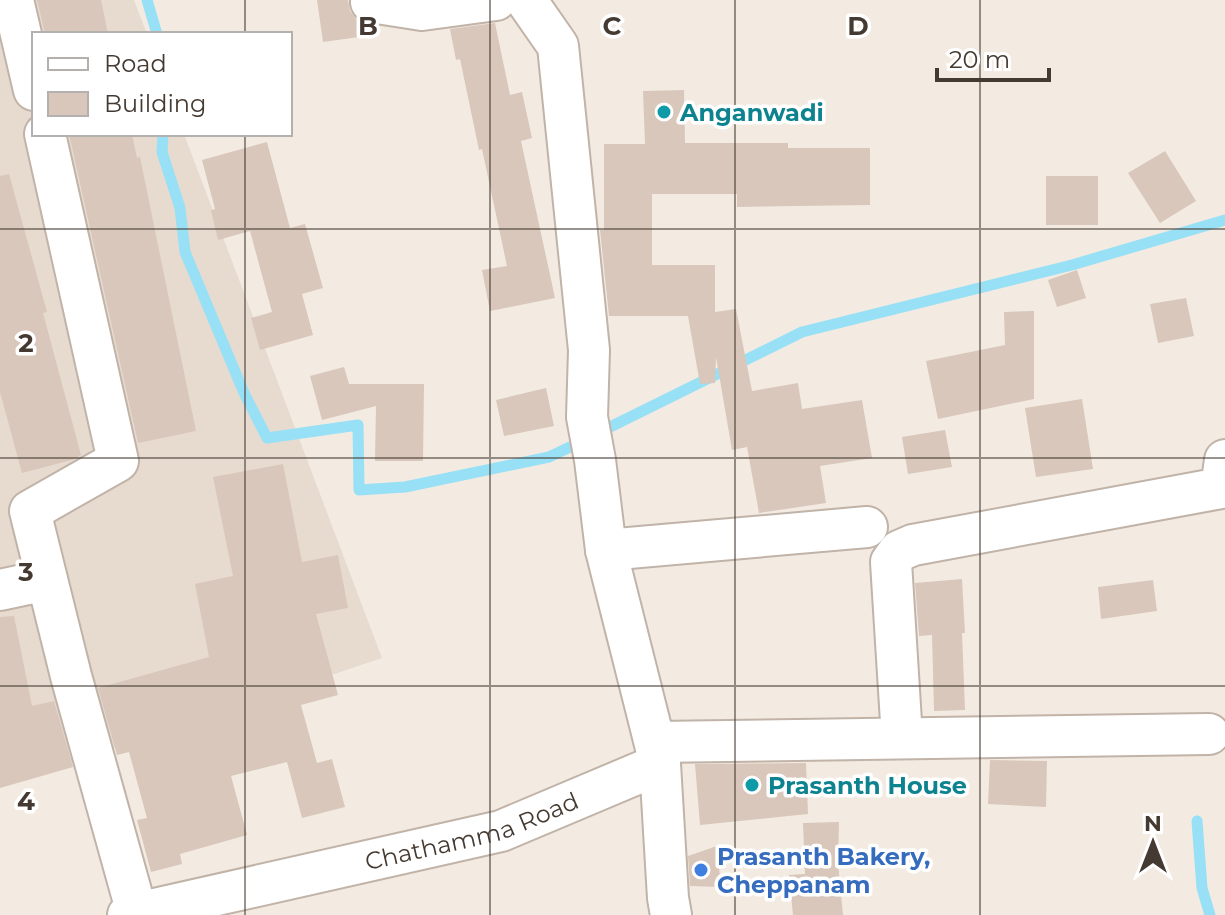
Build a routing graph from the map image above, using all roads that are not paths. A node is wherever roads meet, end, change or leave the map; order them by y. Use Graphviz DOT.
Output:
graph roads {
  1 [pos="13,0"];
  2 [pos="496,0"];
  3 [pos="526,0"];
  4 [pos="371,2"];
  5 [pos="32,81"];
  6 [pos="45,136"];
  7 [pos="1225,460"];
  8 [pos="15,509"];
  9 [pos="867,527"];
  10 [pos="606,550"];
  11 [pos="47,580"];
  12 [pos="0,590"];
  13 [pos="1209,734"];
  14 [pos="902,738"];
  15 [pos="657,753"];
  16 [pos="132,914"];
  17 [pos="671,915"];
  1 -- 5 [label="street"];
  2 -- 4 [label="street"];
  3 -- 10 [label="street"];
  6 -- 8 [label="street"];
  7 -- 14 [label="street"];
  8 -- 11 [label="street"];
  9 -- 10 [label="street"];
  10 -- 15 [label="street"];
  11 -- 12 [label="street"];
  11 -- 16 [label="street"];
  13 -- 14 [label="street"];
  14 -- 15 [label="street"];
  15 -- 16 [label="street, Chathamma Road"];
  15 -- 17 [label="street"];
}
